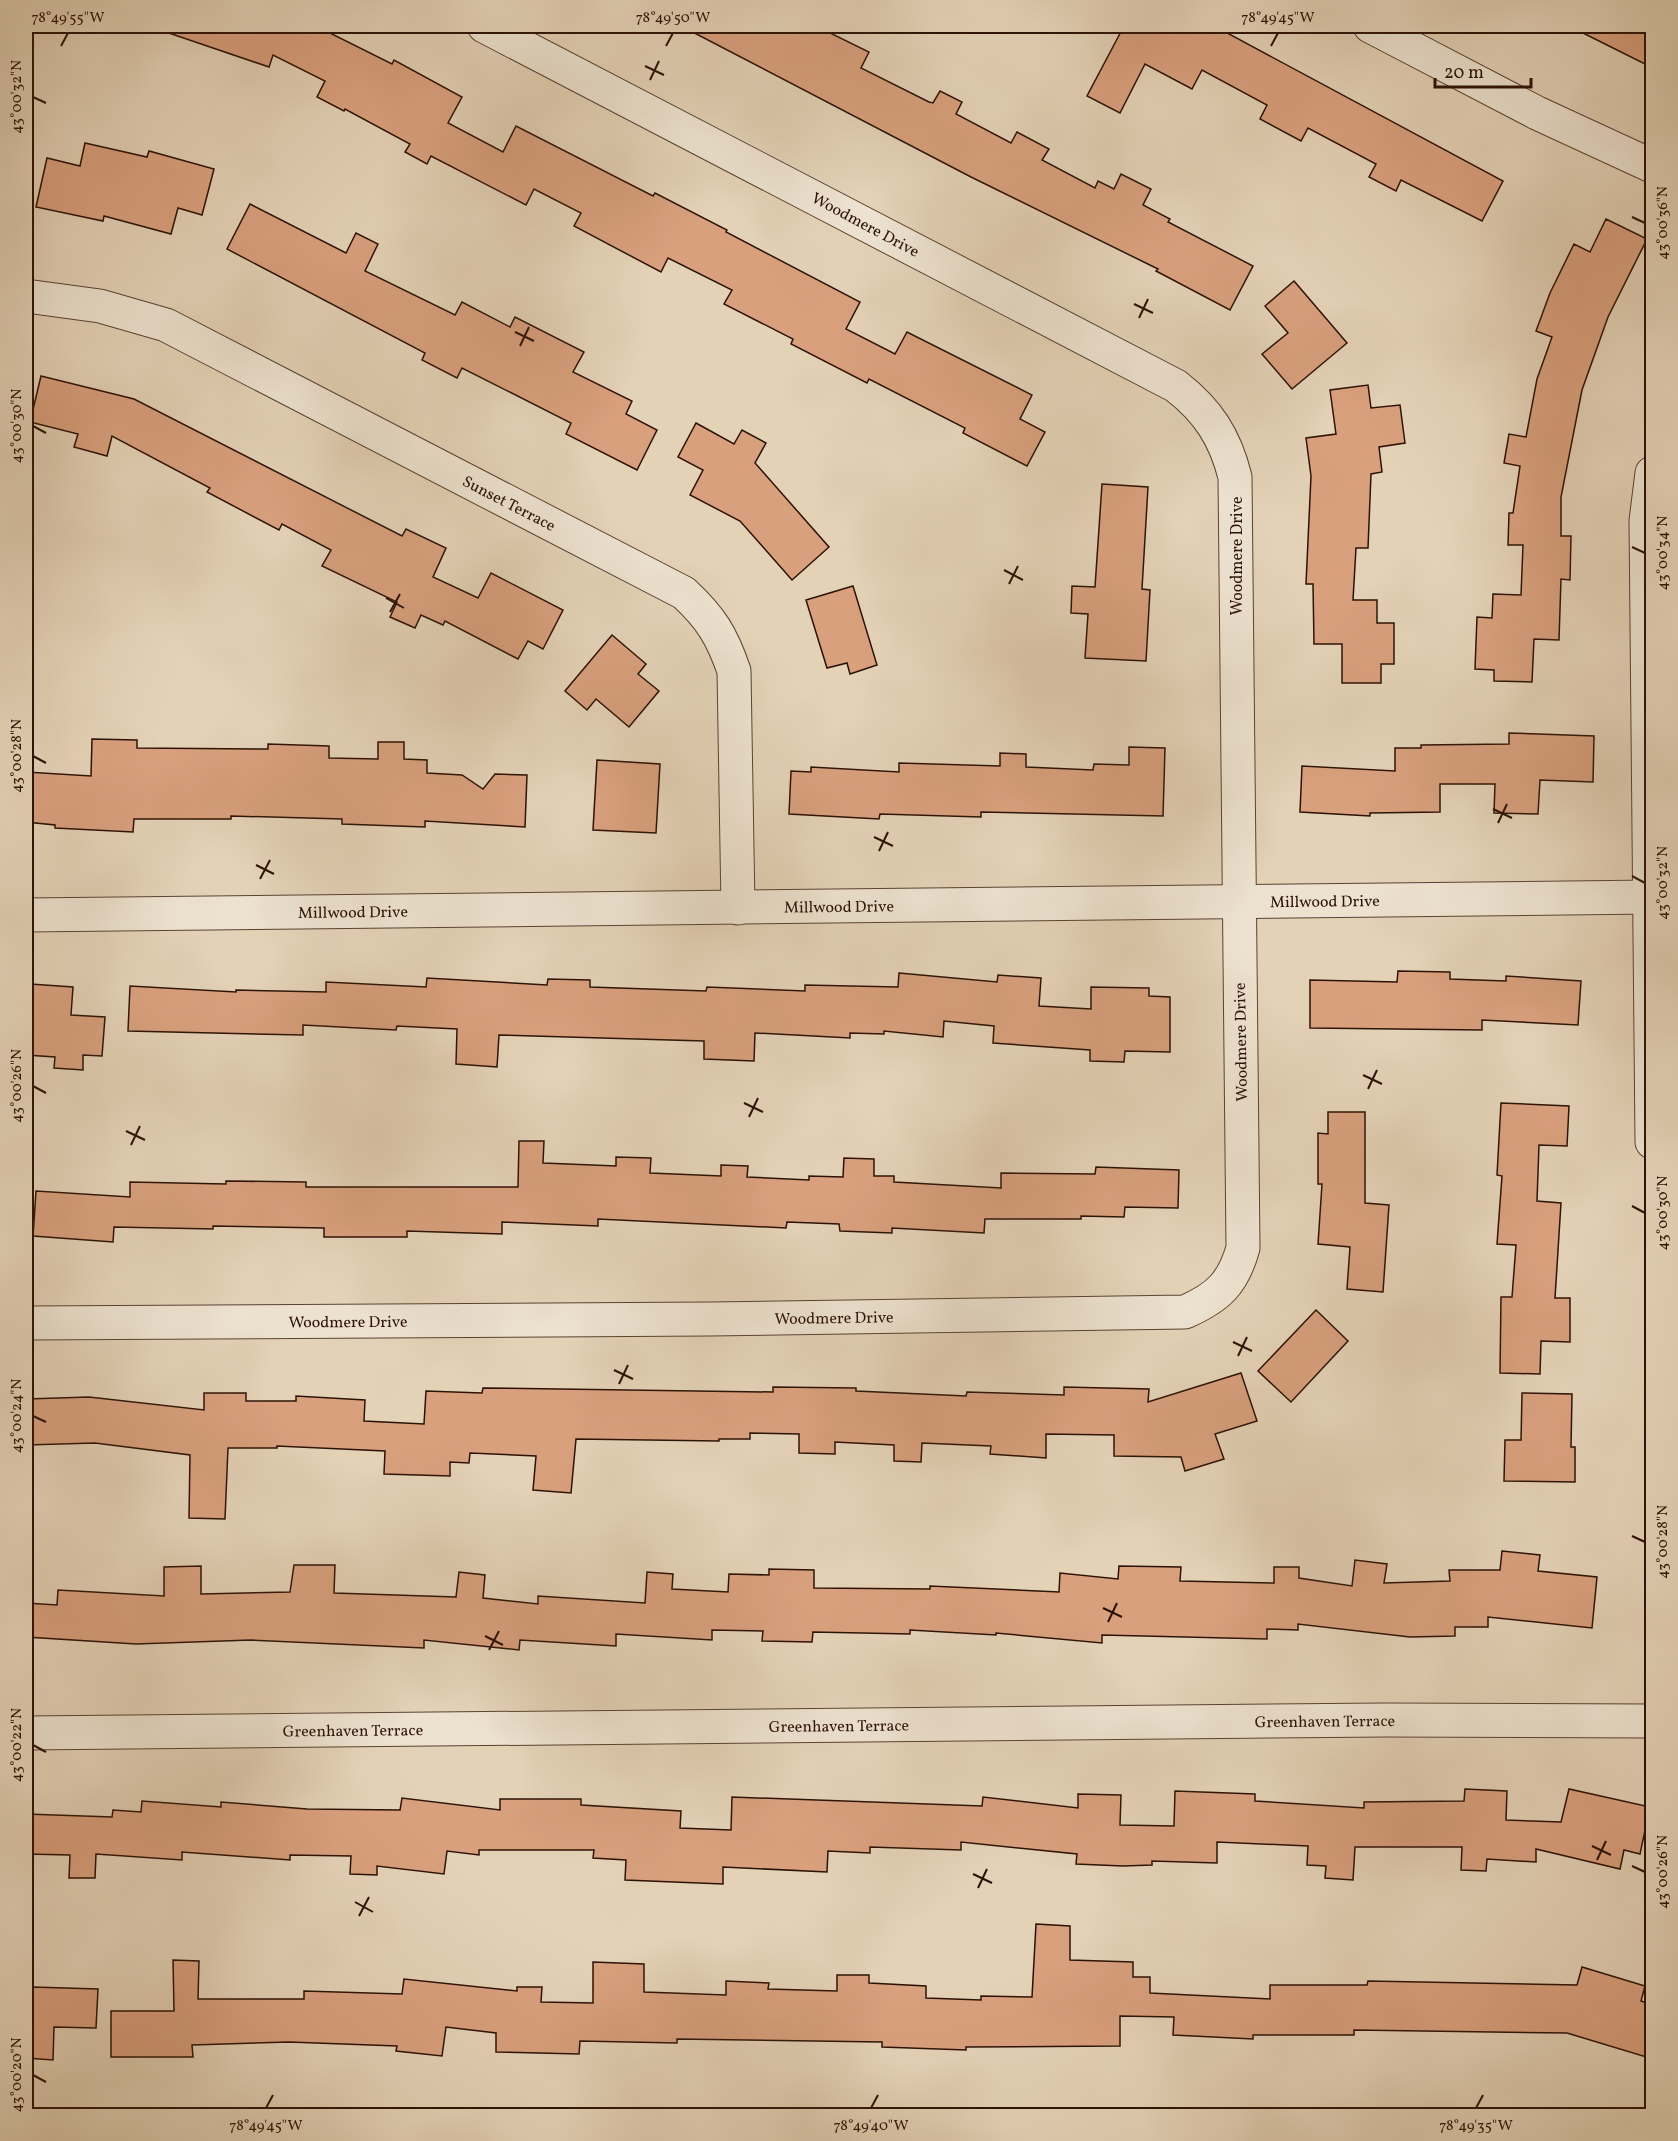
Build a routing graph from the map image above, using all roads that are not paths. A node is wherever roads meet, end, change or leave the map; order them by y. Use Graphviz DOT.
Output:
graph roads {
  1 [pos="484,26"];
  2 [pos="1370,26"];
  3 [pos="1653,166"];
  4 [pos="26,296"];
  5 [pos="1653,473"];
  6 [pos="1651,897"];
  7 [pos="1238,902"];
  8 [pos="738,908"];
  9 [pos="26,915"];
  10 [pos="1653,1142"];
  11 [pos="26,1323"];
  12 [pos="1653,1722"];
  13 [pos="26,1733"];
  1 -- 7 [label="street, Woodmere Drive"];
  2 -- 3 [label="street"];
  4 -- 8 [label="street, Sunset Terrace"];
  5 -- 6 [label="street"];
  6 -- 7 [label="street, Millwood Drive"];
  6 -- 10 [label="street"];
  7 -- 8 [label="street, Millwood Drive"];
  7 -- 11 [label="street, Woodmere Drive"];
  8 -- 9 [label="street, Millwood Drive"];
  12 -- 13 [label="street, Greenhaven Terrace"];
}
